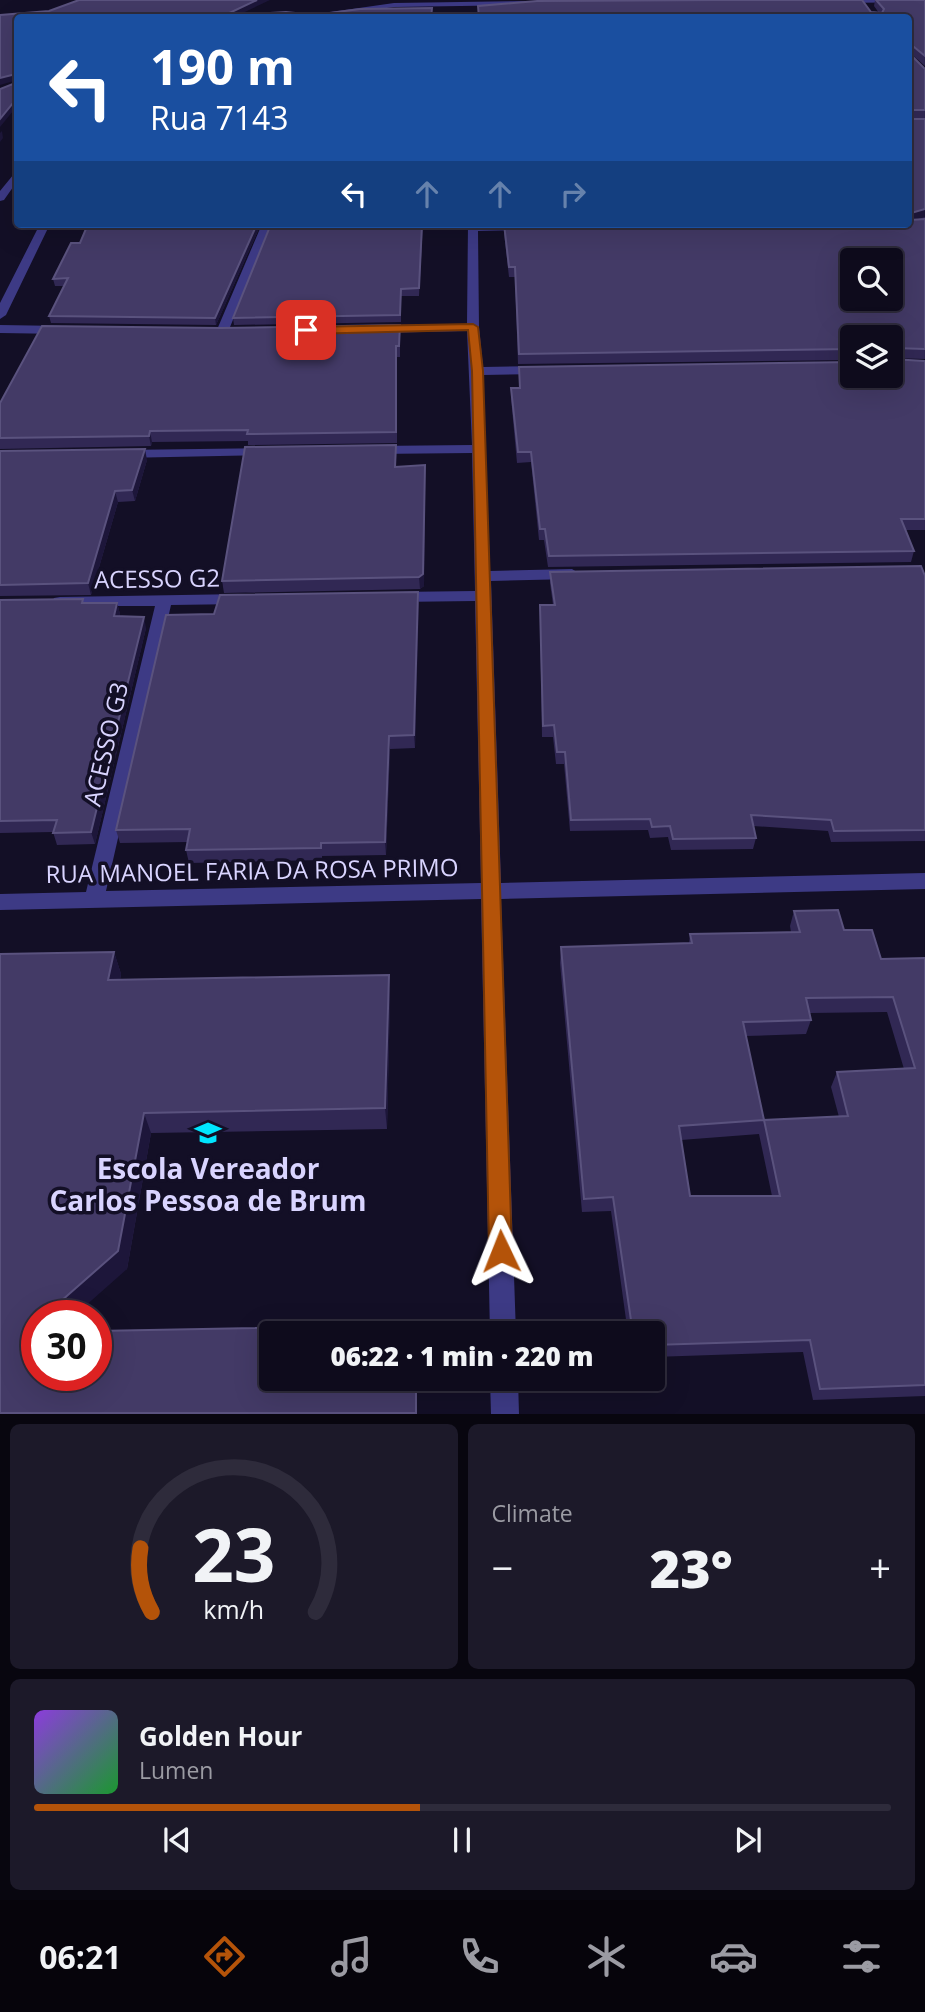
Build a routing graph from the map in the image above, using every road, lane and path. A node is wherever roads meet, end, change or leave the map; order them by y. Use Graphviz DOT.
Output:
graph roads {
  1 [pos="346,0"];
  2 [pos="925,0"];
  3 [pos="835,1"];
  4 [pos="862,1"];
  5 [pos="549,3"];
  6 [pos="467,4"];
  7 [pos="362,8"];
  8 [pos="870,9"];
  9 [pos="320,14"];
  10 [pos="468,14"];
  11 [pos="14,178"];
  12 [pos="0,198"];
  13 [pos="43,228"];
  14 [pos="265,228"];
  15 [pos="473,228"];
  16 [pos="0,315"];
  17 [pos="473,327"];
  18 [pos="0,329"];
  19 [pos="361,329"];
  20 [pos="83,330"];
  21 [pos="208,332"];
  22 [pos="222,332"];
  23 [pos="236,332"];
  24 [pos="561,370"];
  25 [pos="477,371"];
  26 [pos="480,449"];
  27 [pos="356,450"];
  28 [pos="288,451"];
  29 [pos="110,454"];
  30 [pos="593,574"];
  31 [pos="483,576"];
  32 [pos="483,596"];
  33 [pos="372,598"];
  34 [pos="261,599"];
  35 [pos="164,600"];
  36 [pos="41,603"];
  37 [pos="925,881"];
  38 [pos="491,891"];
  39 [pos="94,900"];
  40 [pos="0,902"];
  41 [pos="503,1321"];
  42 [pos="504,1391"];
  43 [pos="505,1413"];
  1 -- 7 [label="street"];
  2 -- 4 [label="street"];
  3 -- 4 [label="street"];
  4 -- 8 [label="street"];
  5 -- 6 [label="street"];
  6 -- 7 [label="street"];
  6 -- 10 [label="street"];
  7 -- 9 [label="street"];
  11 -- 12 [label="street"];
  13 -- 16 [label="street"];
  14 -- 22 [label="street"];
  15 -- 17 [label="street"];
  17 -- 19 [label="street"];
  17 -- 25 [label="street"];
  18 -- 20 [label="street"];
  21 -- 22 [label="street"];
  22 -- 23 [label="street"];
  24 -- 25 [label="street"];
  25 -- 26 [label="street"];
  26 -- 27 [label="street"];
  26 -- 31 [label="street"];
  28 -- 29 [label="street"];
  30 -- 31 [label="street"];
  31 -- 32 [label="street"];
  32 -- 33 [label="street"];
  32 -- 38 [label="street"];
  34 -- 35 [label="street, ACESSO G2"];
  35 -- 36 [label="street, ACESSO G2"];
  35 -- 39 [label="street, ACESSO G3"];
  37 -- 38 [label="street, RUA MANOEL FARIA DA ROSA PRIMO"];
  38 -- 39 [label="street, RUA MANOEL FARIA DA ROSA PRIMO"];
  38 -- 41 [label="street"];
  39 -- 40 [label="street, RUA MANOEL FARIA DA ROSA PRIMO"];
  42 -- 43 [label="street"];
}
